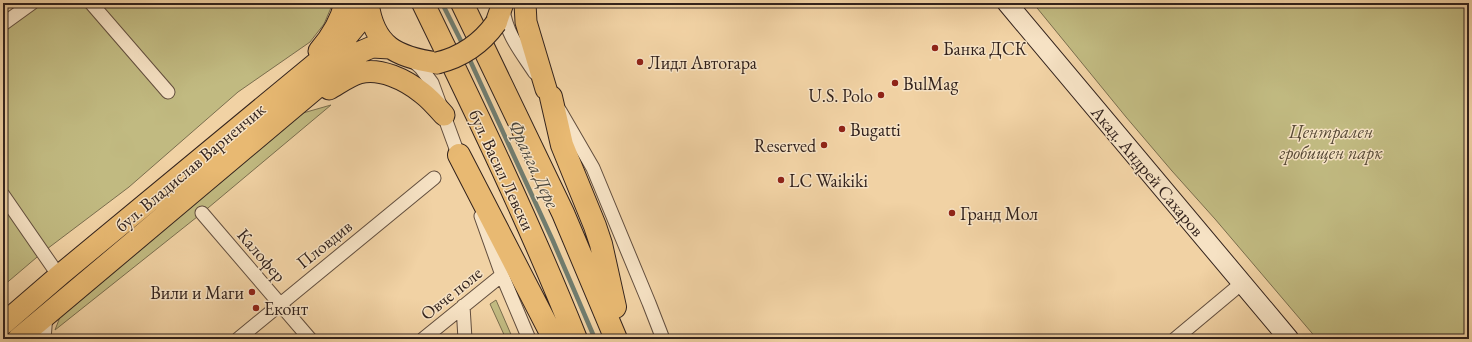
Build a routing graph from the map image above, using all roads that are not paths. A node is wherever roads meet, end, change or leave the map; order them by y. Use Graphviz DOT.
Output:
graph roads {
  1 [pos="32,3"];
  2 [pos="91,3"];
  3 [pos="345,3"];
  4 [pos="367,3"];
  5 [pos="423,3"];
  6 [pos="462,3"];
  7 [pos="503,3"];
  8 [pos="525,3"];
  9 [pos="1008,3"];
  10 [pos="3,24"];
  11 [pos="390,48"];
  12 [pos="408,57"];
  13 [pos="294,81"];
  14 [pos="168,92"];
  15 [pos="549,93"];
  16 [pos="290,110"];
  17 [pos="444,115"];
  18 [pos="459,155"];
  19 [pos="434,178"];
  20 [pos="3,195"];
  21 [pos="202,213"];
  22 [pos="502,275"];
  23 [pos="59,276"];
  24 [pos="1242,283"];
  25 [pos="280,304"];
  26 [pos="463,306"];
  27 [pos="46,315"];
  28 [pos="3,324"];
  29 [pos="18,339"];
  30 [pos="44,339"];
  31 [pos="238,339"];
  32 [pos="310,339"];
  33 [pos="423,339"];
  34 [pos="465,339"];
  35 [pos="529,339"];
  36 [pos="554,339"];
  37 [pos="576,339"];
  38 [pos="616,339"];
  39 [pos="622,339"];
  40 [pos="663,339"];
  41 [pos="1175,339"];
  42 [pos="1289,339"];
  1 -- 10 [label="street"];
  2 -- 14 [label="street"];
  3 -- 13 [label="main road"];
  4 -- 11 [label="main road"];
  4 -- 13 [label="main road, бул. Владислав Варненчик"];
  5 -- 37 [label="highway, бул. Васил Левски"];
  6 -- 38 [label="highway, бул. Васил Левски"];
  7 -- 12 [label="main road, bridge"];
  7 -- 15 [label="street"];
  8 -- 15 [label="main road"];
  9 -- 24 [label="street, Акад. Андрей Сахаров"];
  11 -- 12 [label="main road"];
  11 -- 16 [label="main road, бул. Владислав Варненчик"];
  12 -- 17 [label="street"];
  13 -- 23 [label="main road, бул. Владислав Варненчик"];
  15 -- 39 [label="highway"];
  15 -- 40 [label="street"];
  16 -- 17 [label="main road"];
  16 -- 27 [label="main road, бул. Владислав Варненчик"];
  17 -- 18 [label="street"];
  18 -- 22 [label="street"];
  18 -- 36 [label="highway"];
  19 -- 25 [label="street, Пловдив"];
  20 -- 23 [label="street"];
  21 -- 25 [label="street, Калофер"];
  22 -- 26 [label="street, Овче поле"];
  22 -- 35 [label="street"];
  23 -- 28 [label="main road, бул. Владислав Варненчик"];
  24 -- 41 [label="street"];
  24 -- 42 [label="street, Акад. Андрей Сахаров"];
  25 -- 31 [label="street, Пловдив"];
  25 -- 32 [label="street, Калофер"];
  26 -- 33 [label="street, Овче поле"];
  26 -- 34 [label="street"];
  27 -- 29 [label="main road, бул. Владислав Варненчик"];
  27 -- 30 [label="street"];
}
